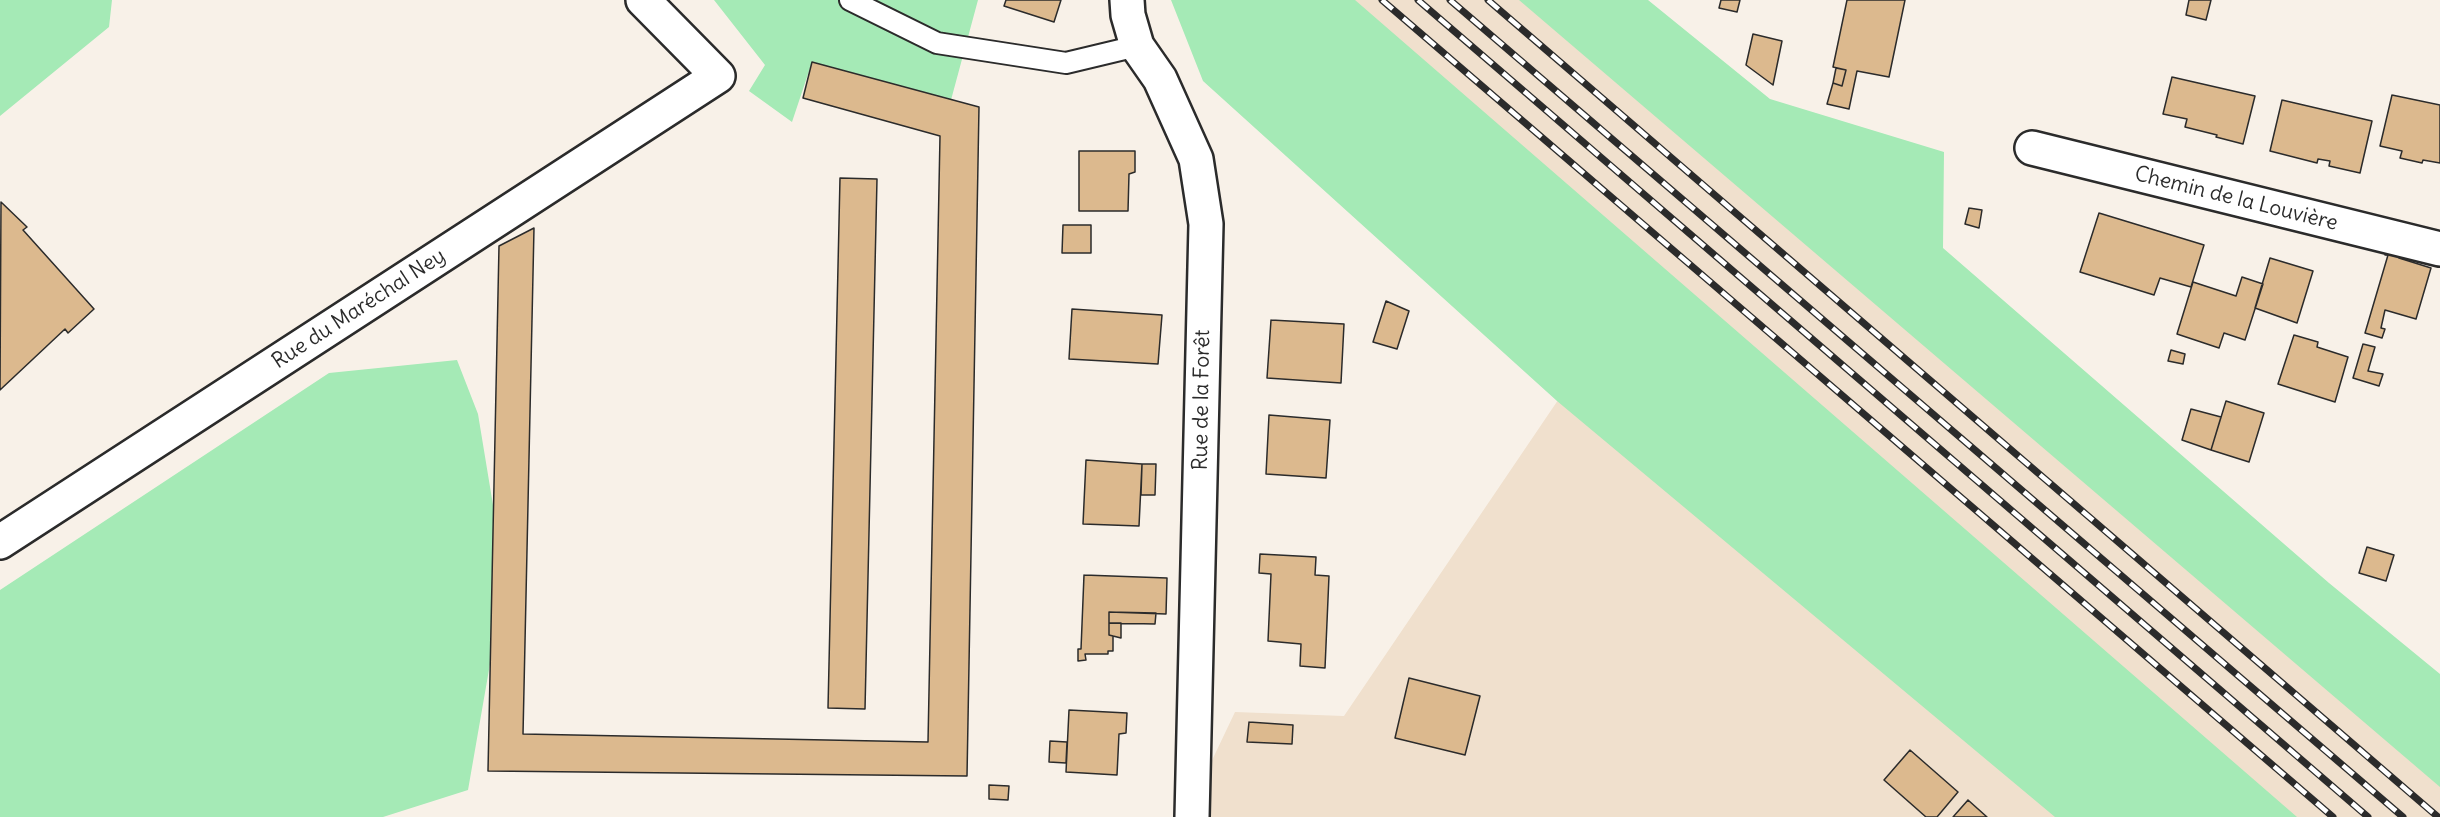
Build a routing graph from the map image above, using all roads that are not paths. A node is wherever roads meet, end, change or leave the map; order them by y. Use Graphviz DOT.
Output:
graph roads {
  1 [pos="643,0"];
  2 [pos="850,0"];
  3 [pos="1127,0"];
  4 [pos="1137,46"];
  5 [pos="2032,148"];
  6 [pos="2440,249"];
  7 [pos="0,542"];
  8 [pos="1192,817"];
  1 -- 7 [label="street, Rue du Maréchal Ney"];
  2 -- 4 [label="lane"];
  3 -- 4 [label="street, Rue de la Forêt"];
  4 -- 8 [label="street, Rue de la Forêt"];
  5 -- 6 [label="street, Chemin de la Louvière"];
}
